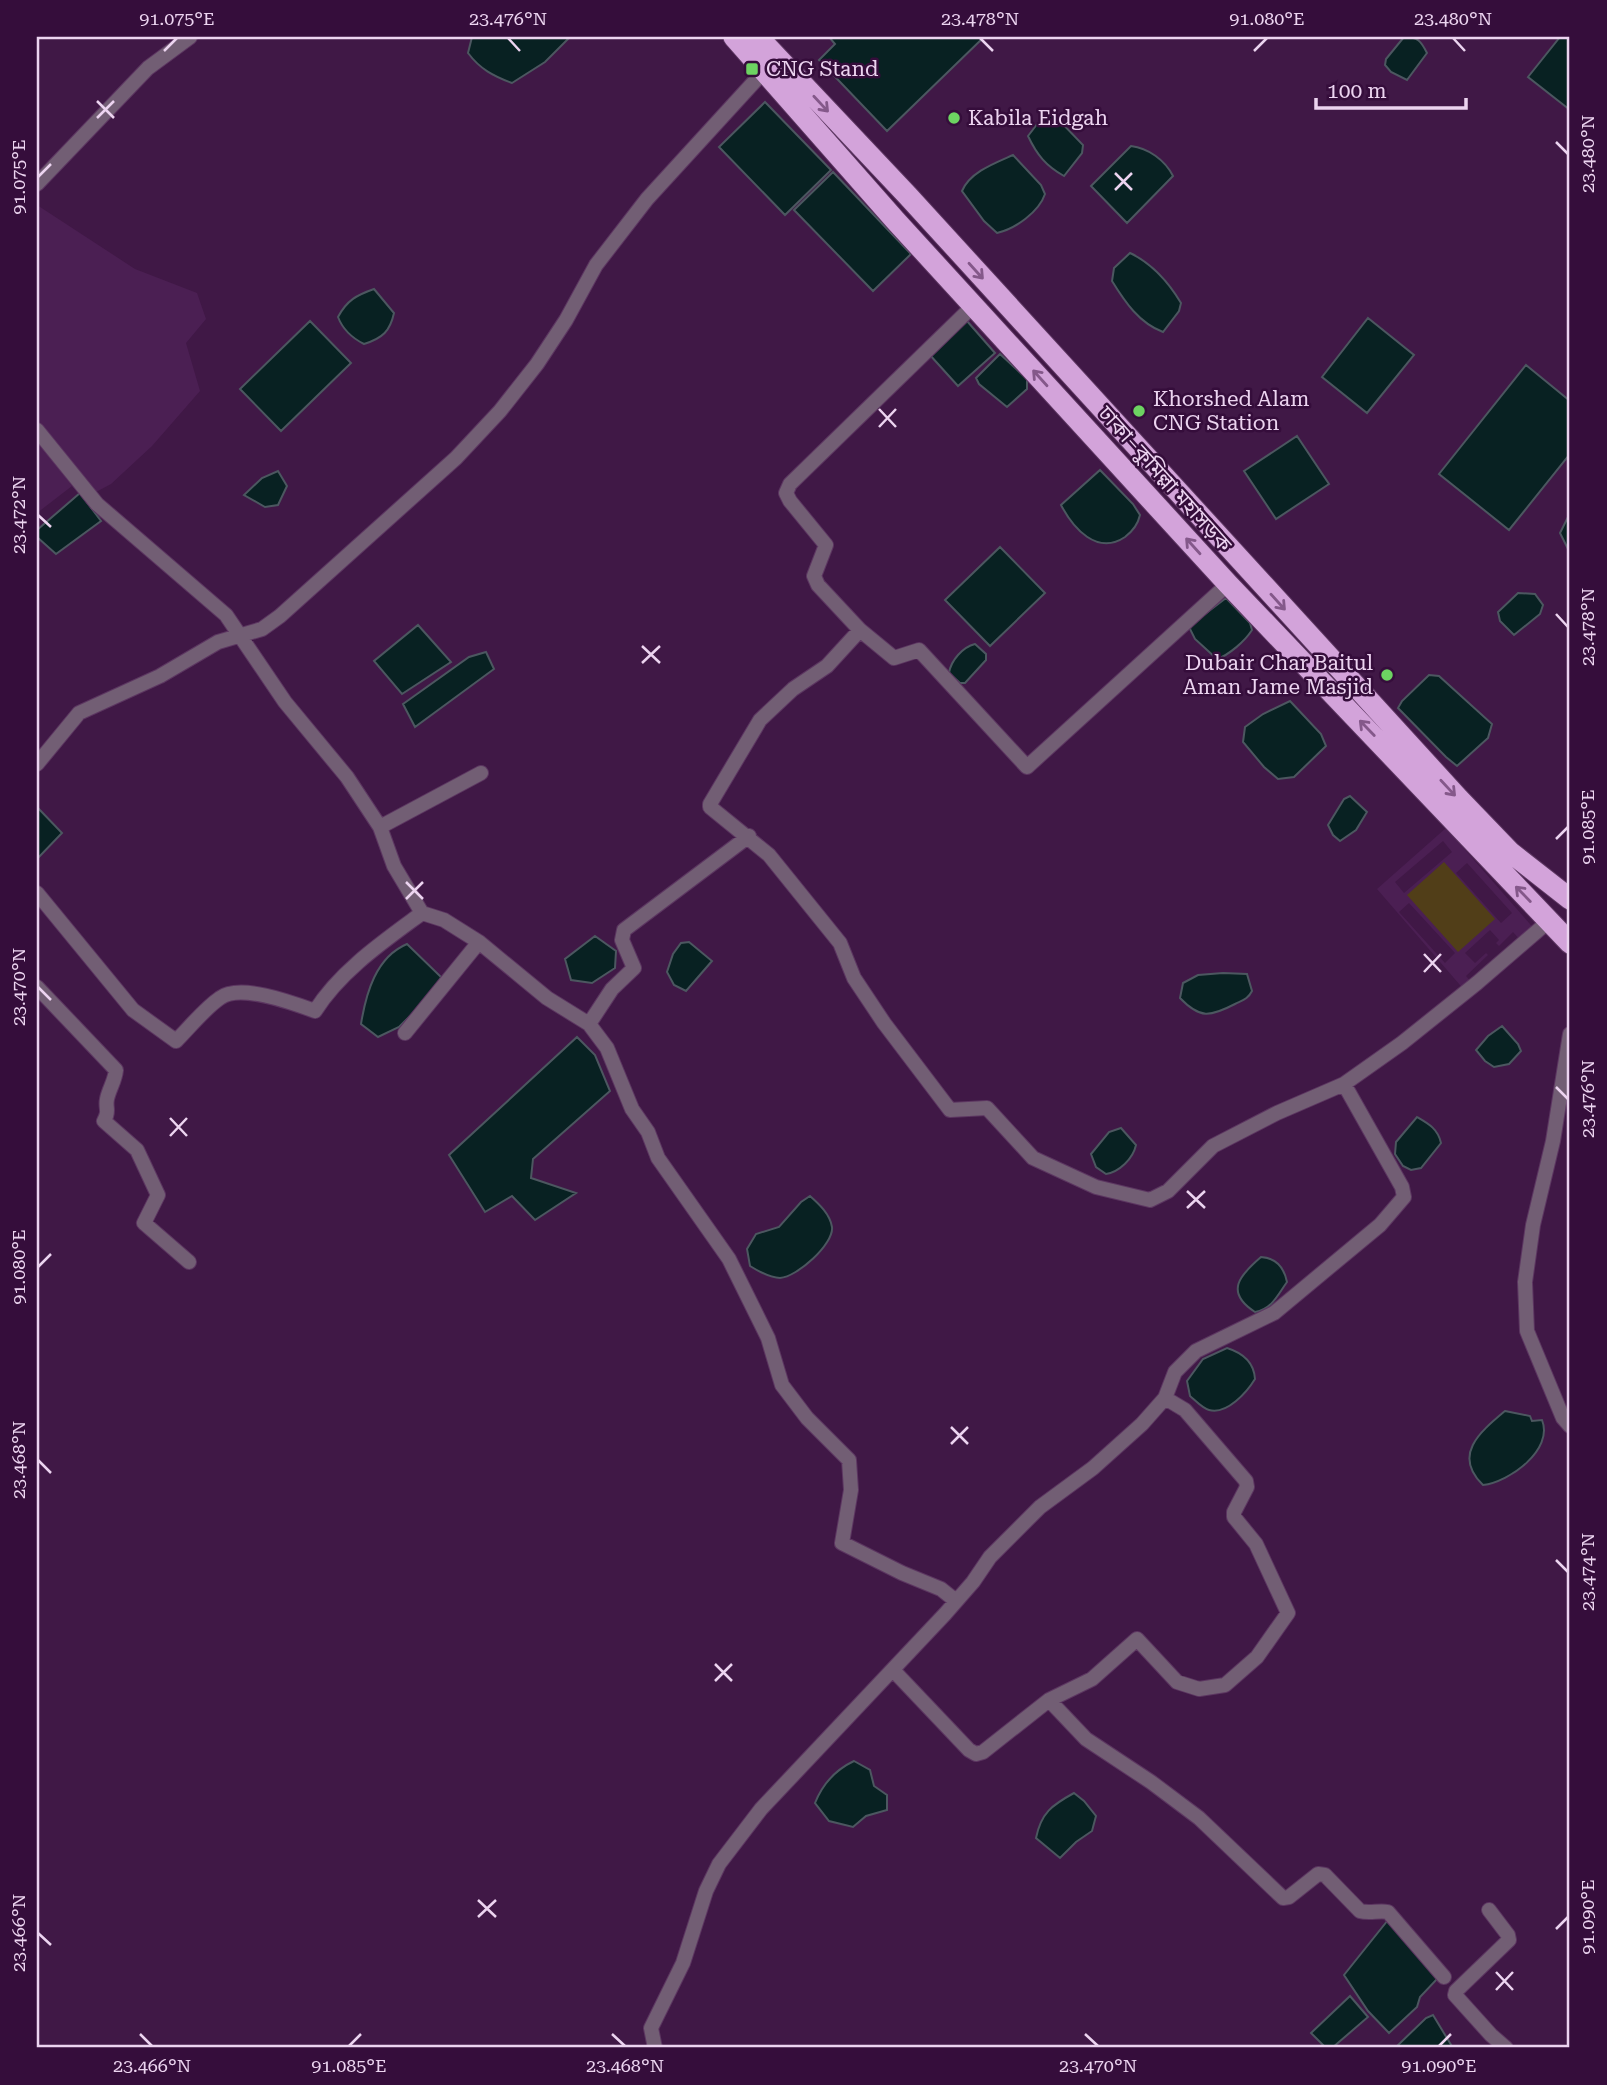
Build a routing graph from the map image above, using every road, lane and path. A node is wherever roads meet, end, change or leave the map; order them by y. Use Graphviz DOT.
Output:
graph roads {
  1 [pos="190,37"];
  2 [pos="734,37"];
  3 [pos="758,37"];
  4 [pos="765,69"];
  5 [pos="37,184"];
  6 [pos="973,306"];
  7 [pos="37,430"];
  8 [pos="1228,584"];
  9 [pos="860,630"];
  10 [pos="239,634"];
  11 [pos="37,764"];
  12 [pos="481,773"];
  13 [pos="380,827"];
  14 [pos="749,836"];
  15 [pos="37,893"];
  16 [pos="1569,899"];
  17 [pos="422,913"];
  18 [pos="1549,921"];
  19 [pos="1570,941"];
  20 [pos="479,942"];
  21 [pos="37,987"];
  22 [pos="589,1024"];
  23 [pos="405,1033"];
  24 [pos="1570,1034"];
  25 [pos="1344,1084"];
  26 [pos="189,1262"];
  27 [pos="1165,1398"];
  28 [pos="1570,1426"];
  29 [pos="956,1601"];
  30 [pos="893,1670"];
  31 [pos="1049,1700"];
  32 [pos="1489,1910"];
  33 [pos="1444,1977"];
  34 [pos="655,2048"];
  35 [pos="1506,2048"];
  1 -- 5 [label="street"];
  2 -- 4 [label="highway, ঢাকা–কুমিল্লা মহাসড়ক"];
  3 -- 16 [label="highway, ঢাকা–কুমিল্লা মহাসড়ক, one-way"];
  4 -- 6 [label="highway, ঢাকা–কুমিল্লা মহাসড়ক"];
  4 -- 10 [label="street"];
  8 -- 6 [label="highway, ঢাকা–কুমিল্লা মহাসড়ক, one-way"];
  6 -- 9 [label="street"];
  7 -- 10 [label="street"];
  8 -- 9 [label="street"];
  18 -- 8 [label="highway, ঢাকা–কুমিল্লা মহাসড়ক, one-way"];
  9 -- 14 [label="street"];
  10 -- 11 [label="street"];
  10 -- 13 [label="street"];
  12 -- 13 [label="street"];
  13 -- 17 [label="street"];
  14 -- 22 [label="street"];
  14 -- 25 [label="street"];
  15 -- 17 [label="street"];
  16 -- 18 [label="highway"];
  17 -- 20 [label="street"];
  18 -- 19 [label="highway, ঢাকা–কুমিল্লা মহাসড়ক"];
  18 -- 25 [label="street"];
  20 -- 22 [label="street"];
  20 -- 23 [label="street"];
  21 -- 26 [label="street"];
  22 -- 29 [label="street"];
  24 -- 28 [label="street"];
  25 -- 27 [label="street"];
  27 -- 29 [label="street"];
  27 -- 31 [label="street"];
  29 -- 30 [label="street"];
  30 -- 31 [label="street"];
  30 -- 34 [label="street"];
  31 -- 33 [label="street"];
  32 -- 35 [label="street"];
}
